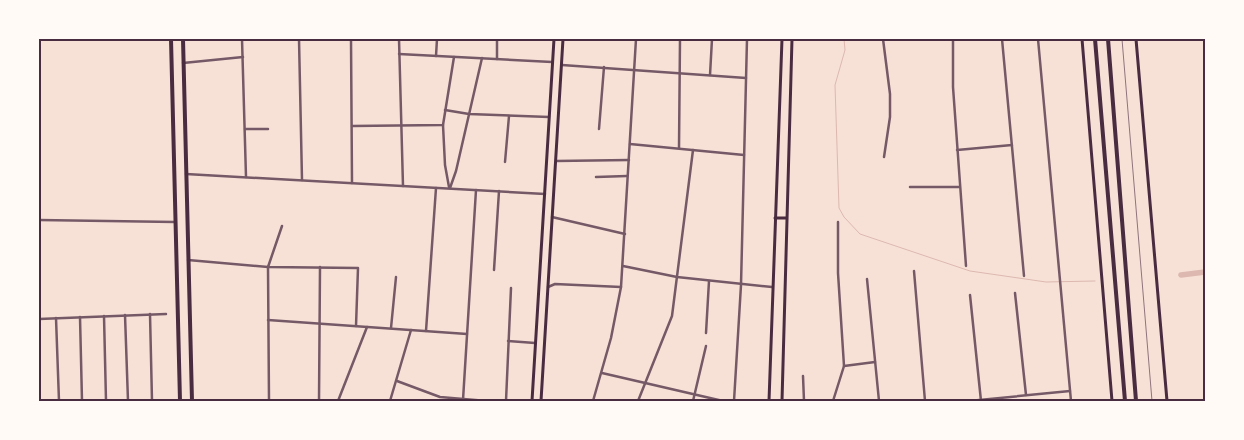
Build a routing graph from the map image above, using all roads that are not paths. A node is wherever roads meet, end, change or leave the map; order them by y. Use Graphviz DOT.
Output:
graph roads {
  1 [pos="171,39"];
  2 [pos="183,39"];
  3 [pos="242,39"];
  4 [pos="299,39"];
  5 [pos="351,39"];
  6 [pos="399,39"];
  7 [pos="438,39"];
  8 [pos="497,39"];
  9 [pos="554,39"];
  10 [pos="563,39"];
  11 [pos="636,39"];
  12 [pos="680,39"];
  13 [pos="712,39"];
  14 [pos="747,39"];
  15 [pos="782,39"];
  16 [pos="792,39"];
  17 [pos="883,39"];
  18 [pos="953,39"];
  19 [pos="1002,39"];
  20 [pos="1038,39"];
  21 [pos="1082,39"];
  22 [pos="1095,39"];
  23 [pos="1108,39"];
  24 [pos="1136,39"];
  25 [pos="399,54"];
  26 [pos="436,56"];
  27 [pos="243,57"];
  28 [pos="454,57"];
  29 [pos="482,58"];
  30 [pos="497,59"];
  31 [pos="553,62"];
  32 [pos="184,63"];
  33 [pos="562,65"];
  34 [pos="604,67"];
  35 [pos="634,69"];
  36 [pos="679,73"];
  37 [pos="710,75"];
  38 [pos="746,78"];
  39 [pos="445,110"];
  40 [pos="469,114"];
  41 [pos="509,116"];
  42 [pos="549,117"];
  43 [pos="443,125"];
  44 [pos="352,126"];
  45 [pos="401,126"];
  46 [pos="245,129"];
  47 [pos="268,129"];
  48 [pos="599,129"];
  49 [pos="548,138"];
  50 [pos="558,138"];
  51 [pos="630,144"];
  52 [pos="1012,145"];
  53 [pos="679,148"];
  54 [pos="693,150"];
  55 [pos="957,150"];
  56 [pos="744,155"];
  57 [pos="884,156"];
  58 [pos="629,160"];
  59 [pos="556,161"];
  60 [pos="505,162"];
  61 [pos="186,174"];
  62 [pos="628,176"];
  63 [pos="246,177"];
  64 [pos="596,177"];
  65 [pos="302,180"];
  66 [pos="352,183"];
  67 [pos="402,186"];
  68 [pos="910,187"];
  69 [pos="959,187"];
  70 [pos="436,188"];
  71 [pos="450,188"];
  72 [pos="476,190"];
  73 [pos="499,191"];
  74 [pos="545,194"];
  75 [pos="552,218"];
  76 [pos="775,218"];
  77 [pos="787,218"];
  78 [pos="39,220"];
  79 [pos="175,222"];
  80 [pos="838,222"];
  81 [pos="282,226"];
  82 [pos="625,234"];
  83 [pos="540,257"];
  84 [pos="550,258"];
  85 [pos="188,260"];
  86 [pos="623,266"];
  87 [pos="966,266"];
  88 [pos="268,267"];
  89 [pos="320,267"];
  90 [pos="494,270"];
  91 [pos="914,271"];
  92 [pos="1024,276"];
  93 [pos="396,277"];
  94 [pos="677,277"];
  95 [pos="867,279"];
  96 [pos="709,281"];
  97 [pos="741,285"];
  98 [pos="548,287"];
  99 [pos="621,287"];
  100 [pos="772,287"];
  101 [pos="511,288"];
  102 [pos="1015,293"];
  103 [pos="970,295"];
  104 [pos="150,314"];
  105 [pos="166,314"];
  106 [pos="125,315"];
  107 [pos="104,316"];
  108 [pos="80,317"];
  109 [pos="56,318"];
  110 [pos="39,319"];
  111 [pos="268,320"];
  112 [pos="320,324"];
  113 [pos="356,326"];
  114 [pos="367,327"];
  115 [pos="391,328"];
  116 [pos="410,330"];
  117 [pos="426,331"];
  118 [pos="706,333"];
  119 [pos="468,334"];
  120 [pos="508,340"];
  121 [pos="535,342"];
  122 [pos="706,346"];
  123 [pos="875,362"];
  124 [pos="844,366"];
  125 [pos="602,373"];
  126 [pos="803,376"];
  127 [pos="397,381"];
  128 [pos="645,383"];
  129 [pos="1070,391"];
  130 [pos="695,394"];
  131 [pos="1026,395"];
  132 [pos="448,400"];
  133 [pos="464,400"];
  134 [pos="58,401"];
  135 [pos="82,401"];
  136 [pos="106,401"];
  137 [pos="128,401"];
  138 [pos="152,401"];
  139 [pos="180,401"];
  140 [pos="192,401"];
  141 [pos="269,401"];
  142 [pos="320,401"];
  143 [pos="338,401"];
  144 [pos="390,401"];
  145 [pos="485,401"];
  146 [pos="506,401"];
  147 [pos="532,401"];
  148 [pos="541,401"];
  149 [pos="593,401"];
  150 [pos="638,401"];
  151 [pos="693,401"];
  152 [pos="723,401"];
  153 [pos="734,401"];
  154 [pos="769,401"];
  155 [pos="782,401"];
  156 [pos="804,401"];
  157 [pos="833,401"];
  158 [pos="879,401"];
  159 [pos="925,401"];
  160 [pos="970,401"];
  161 [pos="981,401"];
  162 [pos="1071,401"];
  163 [pos="1112,401"];
  164 [pos="1125,401"];
  165 [pos="1136,401"];
  166 [pos="1167,401"];
  1 -- 79 [label="main road"];
  2 -- 32 [label="main road"];
  3 -- 27 [label="street"];
  4 -- 65 [label="street"];
  5 -- 44 [label="street"];
  6 -- 25 [label="street"];
  7 -- 26 [label="street"];
  8 -- 30 [label="street"];
  9 -- 31 [label="main road"];
  10 -- 33 [label="main road"];
  11 -- 35 [label="street"];
  12 -- 36 [label="street"];
  13 -- 37 [label="street"];
  14 -- 38 [label="street"];
  15 -- 76 [label="main road"];
  16 -- 77 [label="main road"];
  17 -- 57 [label="street"];
  18 -- 55 [label="street"];
  19 -- 52 [label="street"];
  20 -- 129 [label="street"];
  21 -- 163 [label="main road"];
  22 -- 164 [label="main road"];
  23 -- 165 [label="main road"];
  24 -- 166 [label="main road"];
  25 -- 26 [label="street"];
  25 -- 45 [label="street"];
  26 -- 28 [label="street"];
  27 -- 32 [label="street"];
  27 -- 46 [label="street"];
  28 -- 29 [label="street"];
  28 -- 39 [label="street"];
  29 -- 30 [label="street"];
  29 -- 40 [label="street"];
  30 -- 31 [label="street"];
  31 -- 42 [label="main road"];
  32 -- 61 [label="main road"];
  33 -- 34 [label="street"];
  33 -- 50 [label="main road"];
  34 -- 35 [label="street"];
  34 -- 48 [label="street"];
  35 -- 36 [label="street"];
  35 -- 51 [label="street"];
  36 -- 37 [label="street"];
  36 -- 53 [label="street"];
  37 -- 38 [label="street"];
  38 -- 56 [label="street"];
  39 -- 40 [label="street"];
  39 -- 43 [label="street"];
  40 -- 41 [label="street"];
  40 -- 71 [label="street"];
  41 -- 42 [label="street"];
  41 -- 60 [label="street"];
  42 -- 49 [label="main road"];
  43 -- 45 [label="street"];
  43 -- 71 [label="street"];
  44 -- 45 [label="street"];
  44 -- 66 [label="street"];
  45 -- 67 [label="street"];
  46 -- 47 [label="street"];
  46 -- 63 [label="street"];
  49 -- 50 [label="main road"];
  49 -- 74 [label="main road"];
  50 -- 59 [label="main road"];
  51 -- 53 [label="street"];
  51 -- 58 [label="street"];
  52 -- 55 [label="street"];
  52 -- 92 [label="street"];
  53 -- 54 [label="street"];
  54 -- 56 [label="street"];
  54 -- 94 [label="street"];
  55 -- 69 [label="street"];
  56 -- 97 [label="street"];
  58 -- 59 [label="street"];
  58 -- 62 [label="street"];
  59 -- 75 [label="main road"];
  61 -- 63 [label="street"];
  61 -- 85 [label="main road"];
  62 -- 64 [label="street"];
  62 -- 82 [label="street"];
  63 -- 65 [label="street"];
  65 -- 66 [label="street"];
  66 -- 67 [label="street"];
  67 -- 70 [label="street"];
  68 -- 69 [label="street"];
  69 -- 87 [label="street"];
  70 -- 71 [label="street"];
  70 -- 117 [label="street"];
  71 -- 72 [label="street"];
  72 -- 73 [label="street"];
  72 -- 119 [label="street"];
  73 -- 74 [label="street"];
  73 -- 90 [label="street"];
  74 -- 83 [label="main road"];
  75 -- 82 [label="street"];
  75 -- 84 [label="main road"];
  76 -- 77 [label="main road"];
  76 -- 100 [label="main road"];
  77 -- 155 [label="main road"];
  78 -- 79 [label="street"];
  79 -- 139 [label="main road"];
  80 -- 124 [label="street"];
  81 -- 88 [label="street"];
  82 -- 86 [label="street"];
  83 -- 84 [label="main road"];
  83 -- 121 [label="main road"];
  84 -- 98 [label="main road"];
  85 -- 88 [label="street"];
  85 -- 140 [label="main road"];
  86 -- 94 [label="street"];
  86 -- 99 [label="street"];
  88 -- 89 [label="street"];
  88 -- 111 [label="street"];
  89 -- 112 [label="street"];
  89 -- 113 [label="street"];
  91 -- 159 [label="street"];
  93 -- 115 [label="street"];
  94 -- 96 [label="street"];
  94 -- 128 [label="street"];
  95 -- 123 [label="street"];
  96 -- 97 [label="street"];
  96 -- 118 [label="street"];
  97 -- 100 [label="street"];
  97 -- 153 [label="street"];
  98 -- 99 [label="street"];
  98 -- 148 [label="main road"];
  99 -- 125 [label="street"];
  100 -- 154 [label="main road"];
  101 -- 120 [label="street"];
  102 -- 131 [label="street"];
  103 -- 161 [label="street"];
  104 -- 105 [label="street"];
  104 -- 106 [label="street"];
  104 -- 138 [label="street"];
  106 -- 107 [label="street"];
  106 -- 137 [label="street"];
  107 -- 108 [label="street"];
  107 -- 136 [label="street"];
  108 -- 109 [label="street"];
  108 -- 135 [label="street"];
  109 -- 110 [label="street"];
  109 -- 134 [label="street"];
  111 -- 112 [label="street"];
  111 -- 141 [label="street"];
  112 -- 113 [label="street"];
  112 -- 142 [label="street"];
  113 -- 114 [label="street"];
  114 -- 115 [label="street"];
  114 -- 143 [label="street"];
  115 -- 116 [label="street"];
  116 -- 117 [label="street"];
  116 -- 127 [label="street"];
  117 -- 119 [label="street"];
  119 -- 133 [label="street"];
  120 -- 121 [label="street"];
  120 -- 146 [label="street"];
  121 -- 147 [label="main road"];
  122 -- 130 [label="street"];
  123 -- 124 [label="street"];
  123 -- 158 [label="street"];
  124 -- 157 [label="street"];
  125 -- 128 [label="street"];
  125 -- 149 [label="street"];
  126 -- 156 [label="street"];
  127 -- 132 [label="street"];
  127 -- 144 [label="street"];
  128 -- 130 [label="street"];
  128 -- 150 [label="street"];
  129 -- 131 [label="street"];
  129 -- 162 [label="street"];
  130 -- 151 [label="street"];
  130 -- 152 [label="street"];
  131 -- 161 [label="street"];
  132 -- 133 [label="street"];
  133 -- 145 [label="street"];
  160 -- 161 [label="street"];
}
